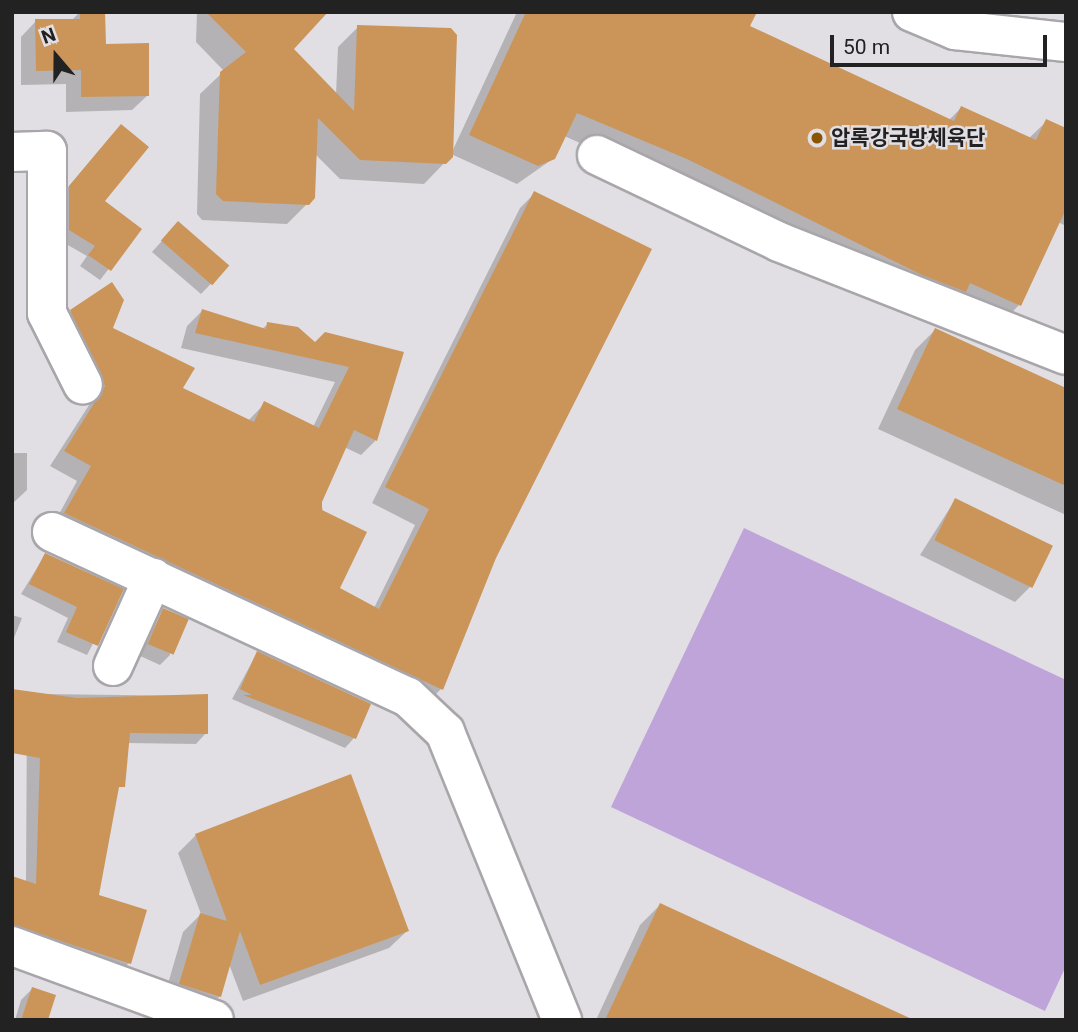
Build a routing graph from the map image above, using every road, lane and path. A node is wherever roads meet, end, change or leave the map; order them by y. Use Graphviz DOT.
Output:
graph roads {
  1 [pos="912,12"];
  2 [pos="1066,42"];
  3 [pos="12,152"];
  4 [pos="597,155"];
  5 [pos="1066,355"];
  6 [pos="83,385"];
  7 [pos="52,531"];
  8 [pos="153,578"];
  9 [pos="113,666"];
  10 [pos="12,946"];
  11 [pos="214,1020"];
  12 [pos="562,1020"];
  1 -- 2 [label="street"];
  3 -- 6 [label="street"];
  4 -- 5 [label="street"];
  7 -- 8 [label="street"];
  8 -- 9 [label="street"];
  8 -- 12 [label="street"];
  10 -- 11 [label="street"];
}
